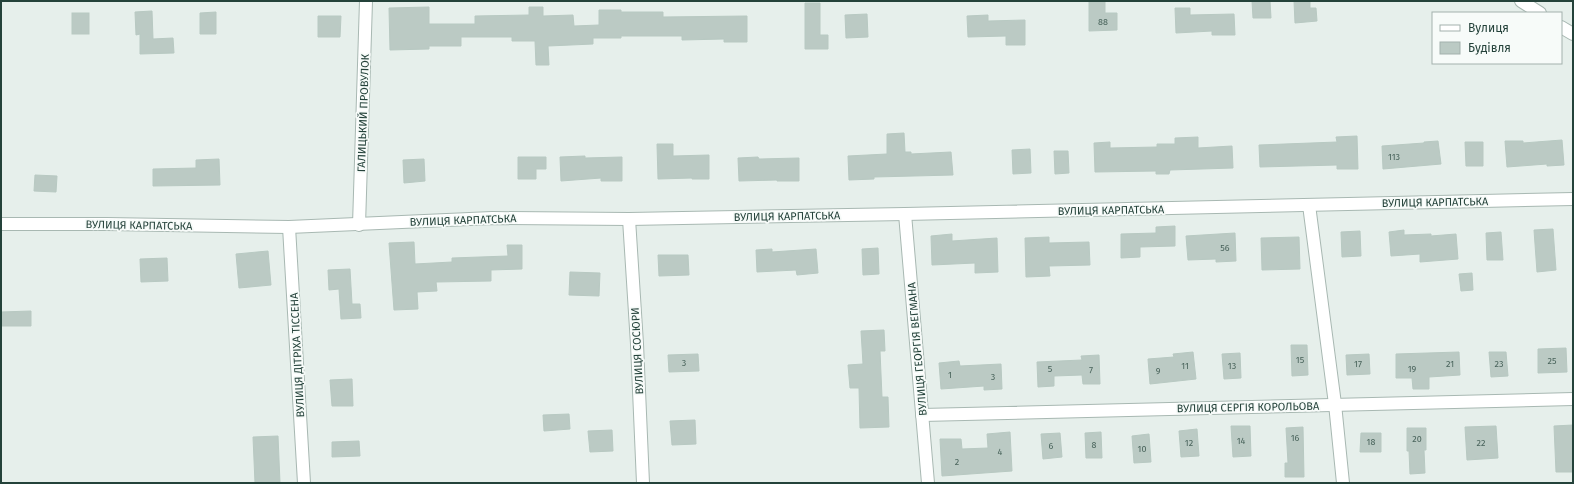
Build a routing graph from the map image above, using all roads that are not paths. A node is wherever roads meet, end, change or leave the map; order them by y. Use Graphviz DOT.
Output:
graph roads {
  1 [pos="366,1"];
  2 [pos="1522,1"];
  3 [pos="1538,12"];
  4 [pos="1562,28"];
  5 [pos="1573,34"];
  6 [pos="1573,199"];
  7 [pos="1309,205"];
  8 [pos="905,214"];
  9 [pos="628,218"];
  10 [pos="1,224"];
  11 [pos="359,225"];
  12 [pos="289,227"];
  13 [pos="1573,399"];
  14 [pos="1336,404"];
  15 [pos="922,415"];
  16 [pos="304,483"];
  17 [pos="643,483"];
  18 [pos="928,483"];
  19 [pos="1343,483"];
  1 -- 11 [label="street, ГАЛИЦЬКИЙ ПРОВУЛОК"];
  2 -- 3 [label="street"];
  4 -- 5 [label="street"];
  6 -- 7 [label="street, ВУЛИЦЯ КАРПАТСЬКА"];
  7 -- 8 [label="street, ВУЛИЦЯ КАРПАТСЬКА"];
  7 -- 14 [label="street"];
  8 -- 9 [label="street, ВУЛИЦЯ КАРПАТСЬКА"];
  8 -- 15 [label="street, ВУЛИЦЯ ГЕОРГІЯ ВЕГМАНА"];
  9 -- 11 [label="street, ВУЛИЦЯ КАРПАТСЬКА"];
  9 -- 17 [label="street, ВУЛИЦЯ СОСЮРИ"];
  10 -- 12 [label="street, ВУЛИЦЯ КАРПАТСЬКА"];
  11 -- 12 [label="street, ВУЛИЦЯ КАРПАТСЬКА"];
  12 -- 16 [label="street, ВУЛИЦЯ ДІТРІХА ТІССЕНА"];
  13 -- 14 [label="street, ВУЛИЦЯ СЕРГІЯ КОРОЛЬОВА"];
  14 -- 15 [label="street, ВУЛИЦЯ СЕРГІЯ КОРОЛЬОВА"];
  14 -- 19 [label="street"];
  15 -- 18 [label="street, ВУЛИЦЯ ГЕОРГІЯ ВЕГМАНА"];
}
